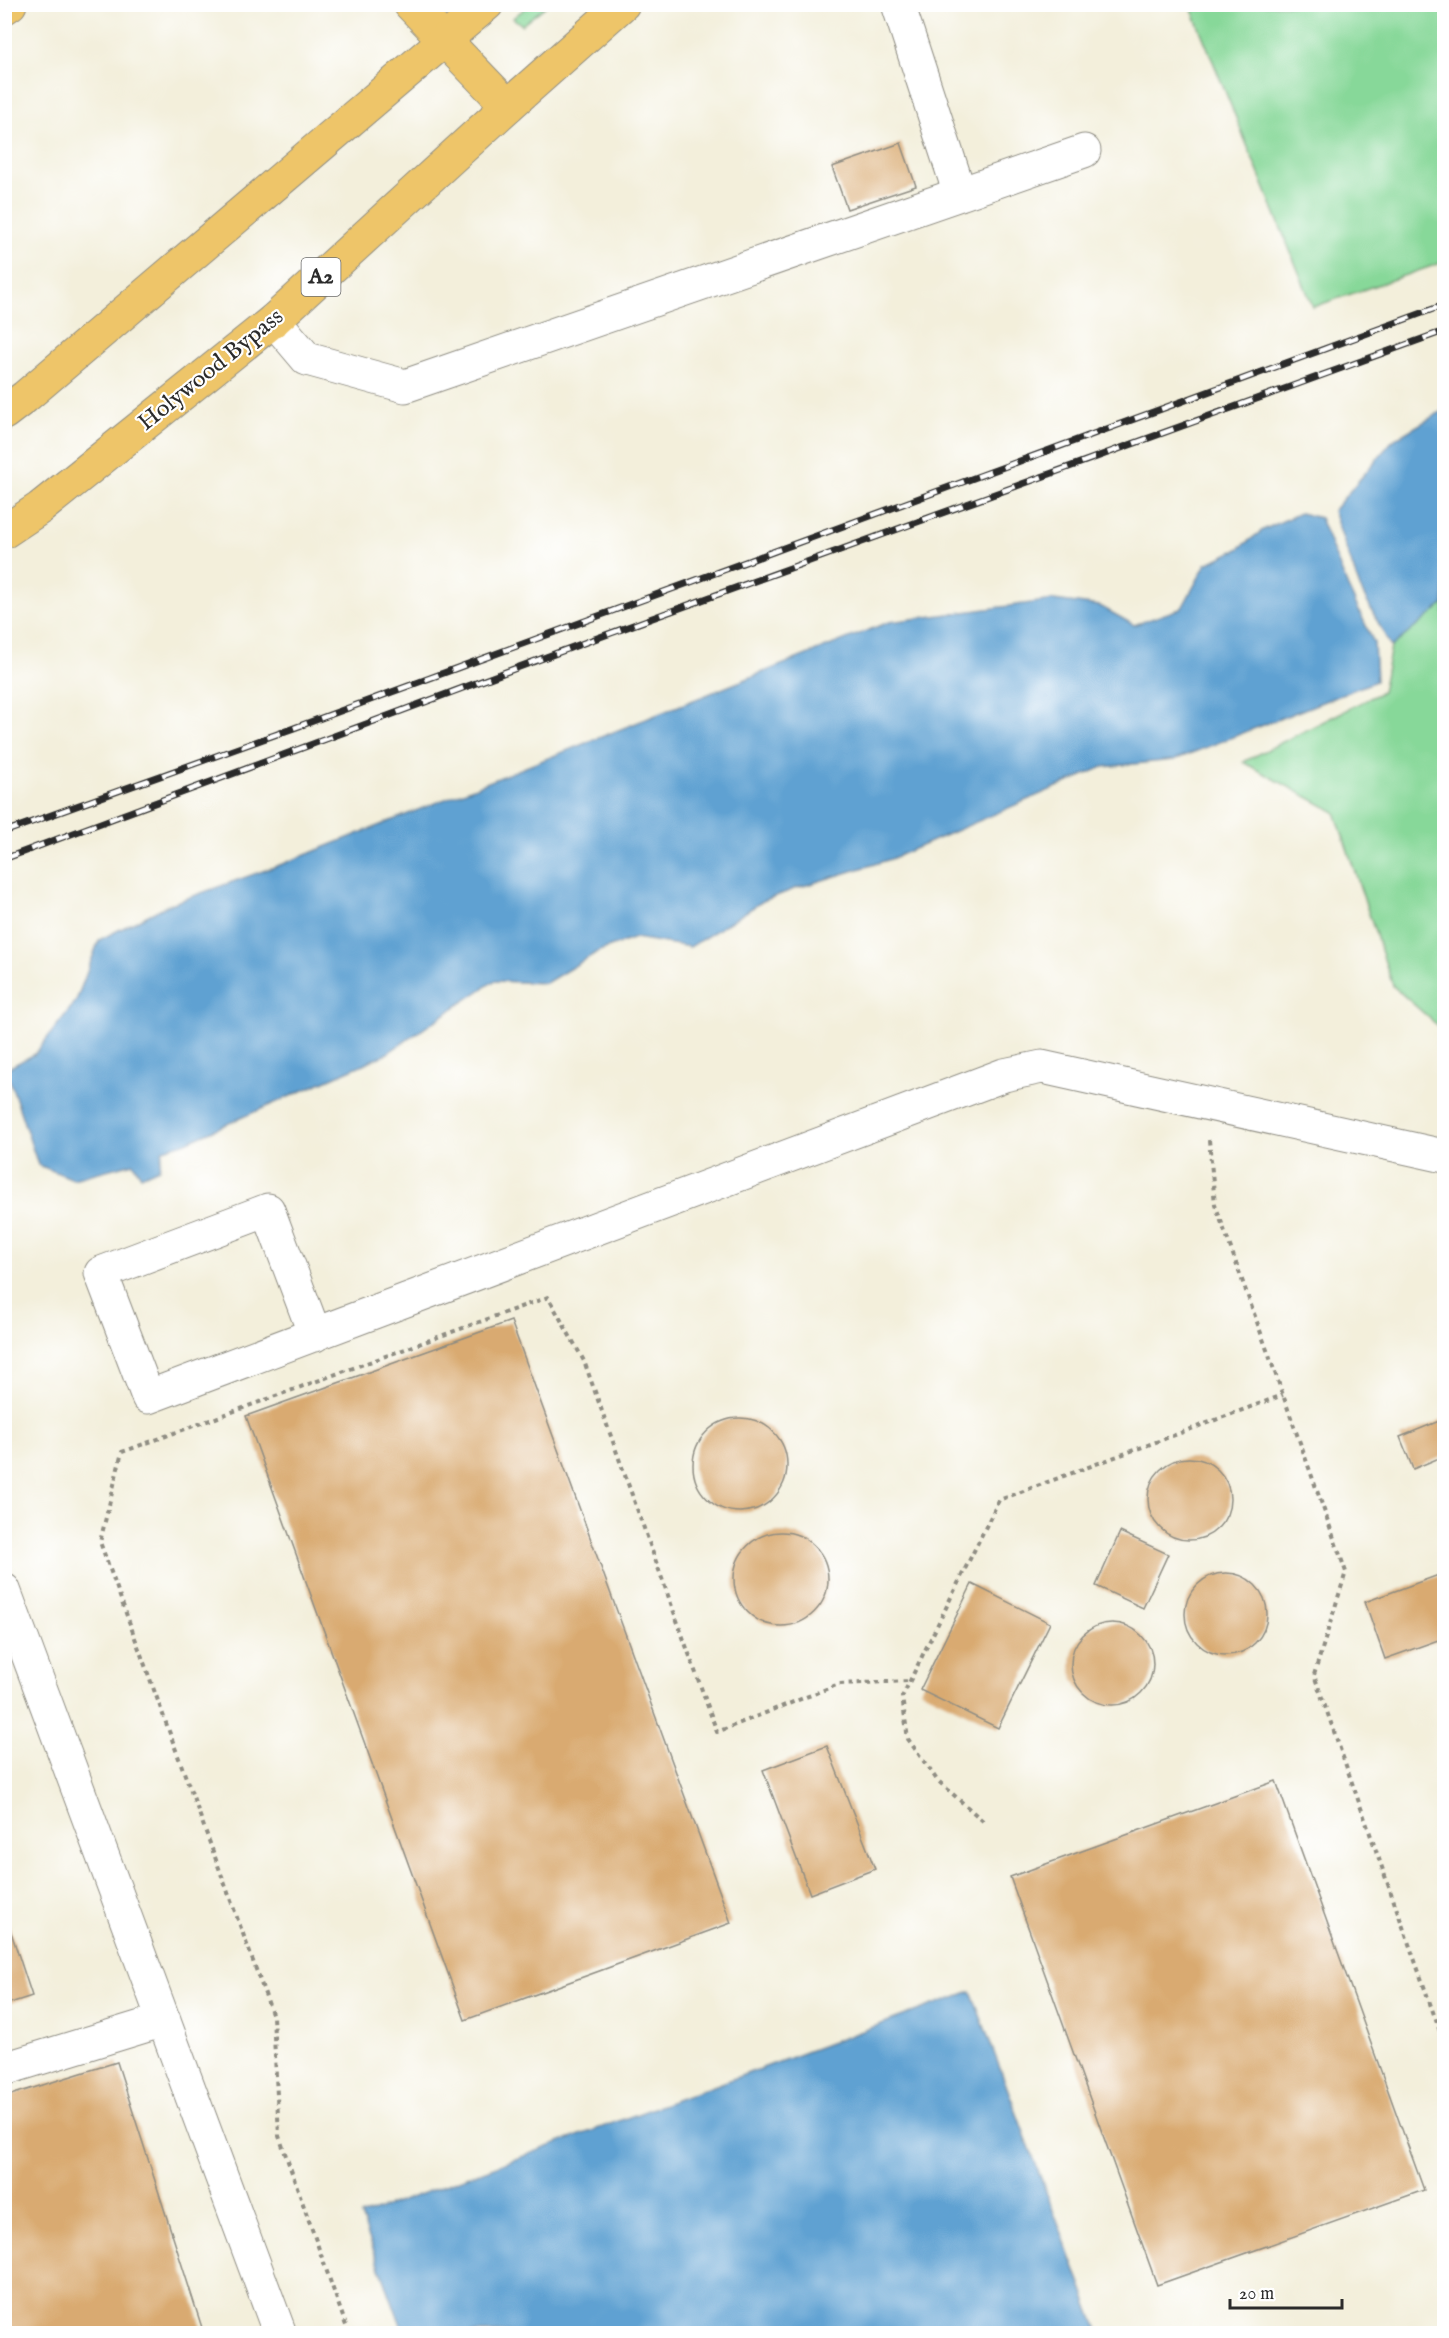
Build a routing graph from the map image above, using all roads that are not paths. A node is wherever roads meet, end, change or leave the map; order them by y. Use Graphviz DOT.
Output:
graph roads {
  1 [pos="10,4"];
  2 [pos="410,4"];
  3 [pos="487,4"];
  4 [pos="623,4"];
  5 [pos="898,4"];
  6 [pos="4,8"];
  7 [pos="444,41"];
  8 [pos="508,106"];
  9 [pos="1084,151"];
  10 [pos="960,194"];
  11 [pos="274,320"];
  12 [pos="4,412"];
  13 [pos="4,532"];
  14 [pos="1444,1156"];
  15 [pos="315,1335"];
  16 [pos="4,1590"];
  17 [pos="164,2020"];
  18 [pos="4,2069"];
  19 [pos="280,2334"];
  1 -- 6 [label="main road"];
  2 -- 7 [label="main road"];
  3 -- 7 [label="main road"];
  4 -- 8 [label="main road, Holywood Bypass / A2"];
  5 -- 10 [label="lane"];
  7 -- 8 [label="main road"];
  7 -- 12 [label="main road"];
  8 -- 11 [label="main road, Holywood Bypass / A2"];
  9 -- 10 [label="lane"];
  10 -- 11 [label="lane"];
  11 -- 13 [label="main road, Holywood Bypass / A2"];
  14 -- 15 [label="lane"];
  15 -- 15 [label="lane"];
  16 -- 17 [label="lane"];
  17 -- 18 [label="lane"];
  17 -- 19 [label="lane"];
}
